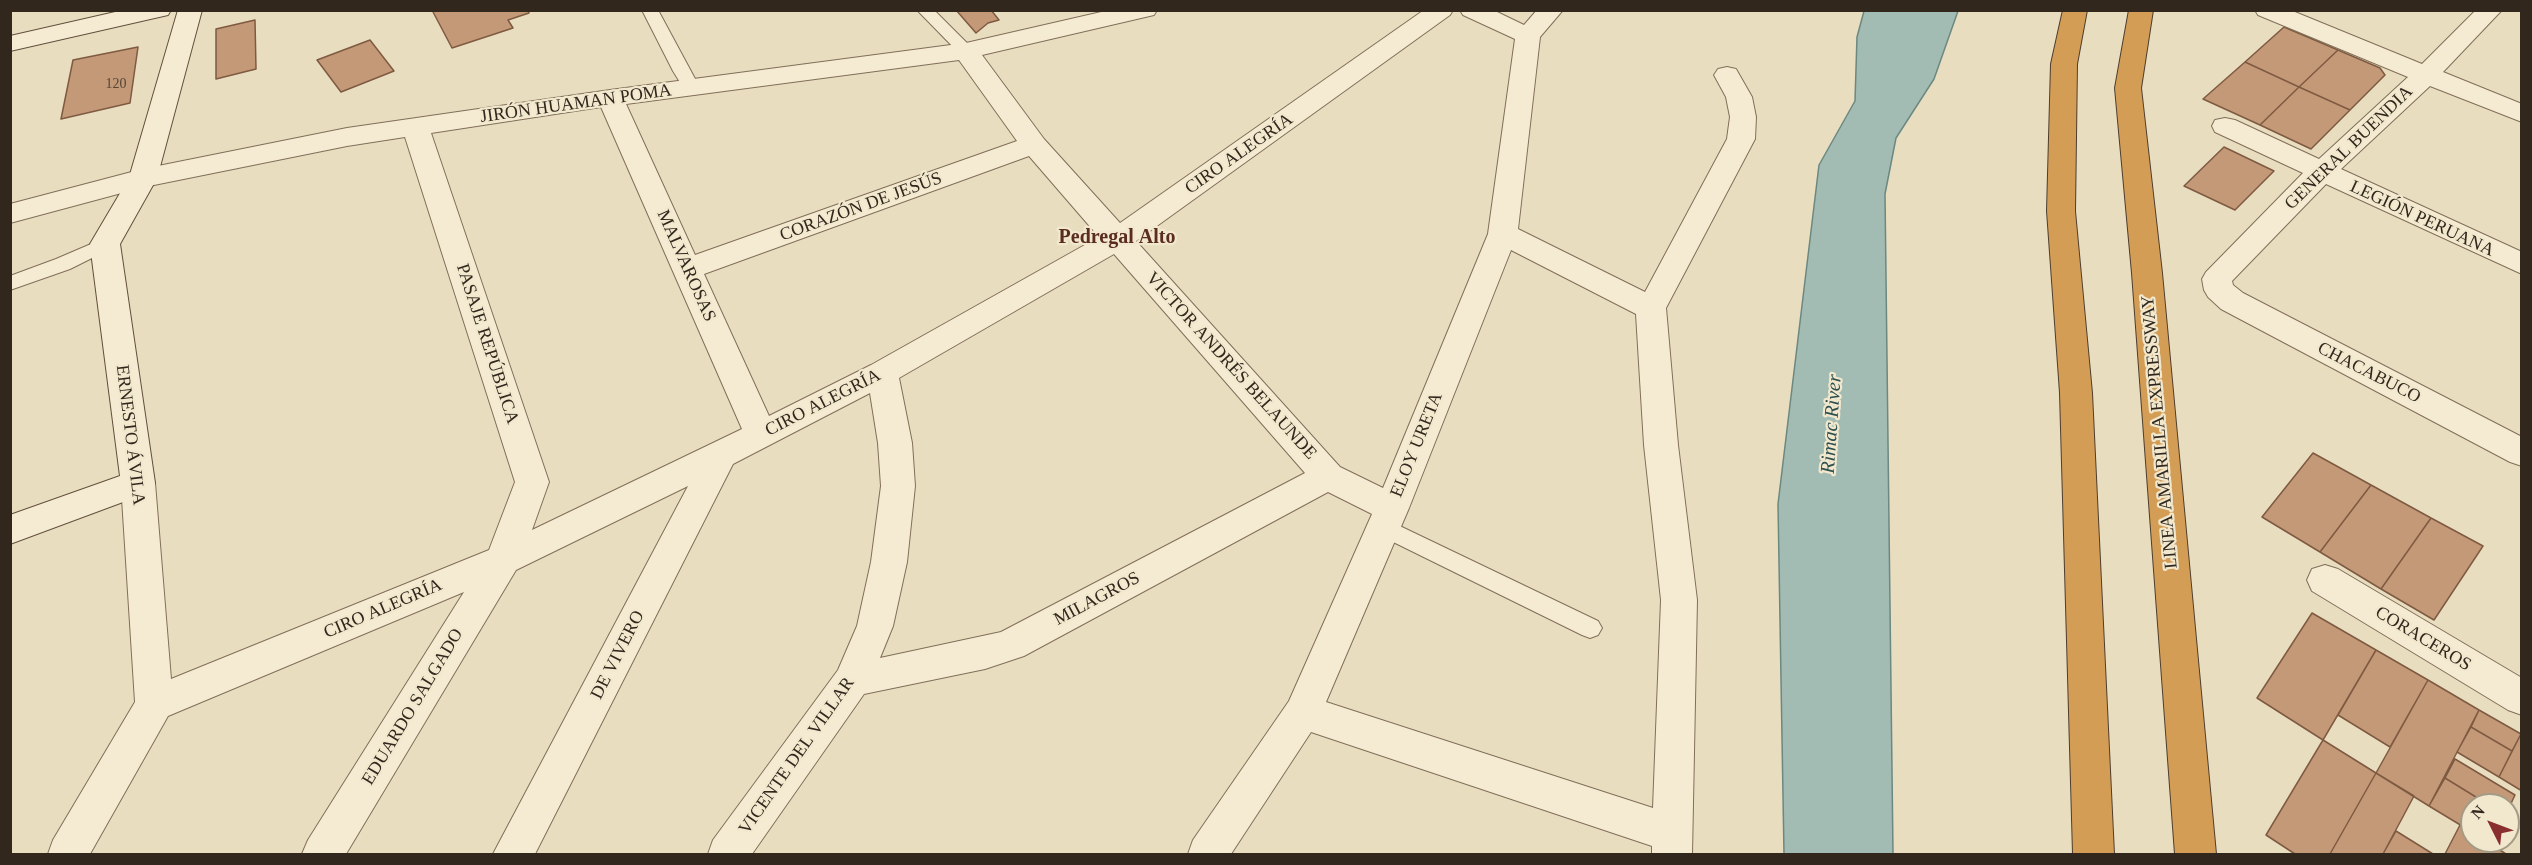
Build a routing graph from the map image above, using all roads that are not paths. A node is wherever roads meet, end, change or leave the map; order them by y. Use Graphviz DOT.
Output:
graph roads {
  1 [pos="159,10"];
  2 [pos="190,10"];
  3 [pos="651,10"];
  4 [pos="925,10"];
  5 [pos="1145,10"];
  6 [pos="1441,10"];
  7 [pos="1472,10"];
  8 [pos="1551,10"];
  9 [pos="2075,10"];
  10 [pos="2141,10"];
  11 [pos="2267,10"];
  12 [pos="2490,10"];
  13 [pos="1528,36"];
  14 [pos="10,44"];
  15 [pos="966,51"];
  16 [pos="1727,75"];
  17 [pos="2426,75"];
  18 [pos="692,88"];
  19 [pos="610,98"];
  20 [pos="2522,114"];
  21 [pos="2225,126"];
  22 [pos="415,127"];
  23 [pos="1034,145"];
  24 [pos="2321,172"];
  25 [pos="143,178"];
  26 [pos="10,214"];
  27 [pos="1503,234"];
  28 [pos="1118,239"];
  29 [pos="105,244"];
  30 [pos="2522,264"];
  31 [pos="687,269"];
  32 [pos="10,283"];
  33 [pos="2219,290"];
  34 [pos="1651,308"];
  35 [pos="882,373"];
  36 [pos="761,434"];
  37 [pos="2522,453"];
  38 [pos="722,455"];
  39 [pos="1328,476"];
  40 [pos="138,483"];
  41 [pos="1387,518"];
  42 [pos="10,530"];
  43 [pos="503,560"];
  44 [pos="2325,580"];
  45 [pos="1590,628"];
  46 [pos="852,680"];
  47 [pos="2522,698"];
  48 [pos="154,704"];
  49 [pos="1303,712"];
  50 [pos="1673,844"];
  51 [pos="68,855"];
  52 [pos="323,855"];
  53 [pos="514,855"];
  54 [pos="728,855"];
  55 [pos="1208,855"];
  56 [pos="2094,855"];
  57 [pos="2196,855"];
  1 -- 14 [label="street"];
  2 -- 25 [label="street"];
  3 -- 18 [label="lane"];
  4 -- 15 [label="lane, VICTOR ANDRÉS BELAUNDE"];
  5 -- 15 [label="street, JIRÓN HUAMAN POMA"];
  6 -- 28 [label="street, CIRO ALEGRÍA"];
  7 -- 13 [label="street"];
  8 -- 13 [label="street"];
  9 -- 56 [label="highway"];
  10 -- 57 [label="highway, LINEA AMARILLA EXPRESSWAY"];
  11 -- 17 [label="street"];
  12 -- 17 [label="street, GENERAL BUENDIA"];
  13 -- 27 [label="street, ELOY URETA"];
  15 -- 18 [label="street, JIRÓN HUAMAN POMA"];
  15 -- 23 [label="street, VICTOR ANDRÉS BELAUNDE"];
  16 -- 34 [label="street"];
  17 -- 20 [label="street"];
  17 -- 24 [label="street, GENERAL BUENDIA"];
  18 -- 19 [label="street, JIRÓN HUAMAN POMA"];
  19 -- 22 [label="street, JIRÓN HUAMAN POMA"];
  19 -- 31 [label="street, MALVAROSAS"];
  21 -- 24 [label="street, LEGIÓN PERUANA"];
  22 -- 25 [label="street, JIRÓN HUAMAN POMA"];
  22 -- 43 [label="street, PASAJE REPÚBLICA"];
  23 -- 28 [label="street, VICTOR ANDRÉS BELAUNDE"];
  23 -- 31 [label="street, CORAZÓN DE JESÚS"];
  24 -- 30 [label="street, LEGIÓN PERUANA"];
  24 -- 33 [label="street, GENERAL BUENDIA"];
  25 -- 26 [label="street, JIRÓN HUAMAN POMA"];
  25 -- 29 [label="street"];
  27 -- 34 [label="street"];
  27 -- 41 [label="street, ELOY URETA"];
  28 -- 35 [label="street, CIRO ALEGRÍA"];
  28 -- 39 [label="street, VICTOR ANDRÉS BELAUNDE"];
  29 -- 32 [label="lane"];
  29 -- 40 [label="street, ERNESTO ÁVILA"];
  31 -- 36 [label="street, MALVAROSAS"];
  33 -- 37 [label="street, CHACABUCO"];
  34 -- 50 [label="street"];
  35 -- 36 [label="street, CIRO ALEGRÍA"];
  35 -- 46 [label="street, VICENTE DEL VILLAR"];
  36 -- 38 [label="street, CIRO ALEGRÍA"];
  38 -- 43 [label="street, CIRO ALEGRÍA"];
  38 -- 53 [label="street, DE VIVERO"];
  39 -- 41 [label="street, VICTOR ANDRÉS BELAUNDE"];
  39 -- 46 [label="street, MILAGROS"];
  40 -- 42 [label="street"];
  40 -- 48 [label="street, ERNESTO ÁVILA"];
  41 -- 45 [label="lane"];
  41 -- 49 [label="street, ELOY URETA"];
  43 -- 48 [label="street, CIRO ALEGRÍA"];
  43 -- 52 [label="street, EDUARDO SALGADO"];
  44 -- 47 [label="street, CORACEROS"];
  46 -- 54 [label="street, VICENTE DEL VILLAR"];
  48 -- 51 [label="street"];
  49 -- 50 [label="street"];
  49 -- 55 [label="street, ELOY URETA"];
}
